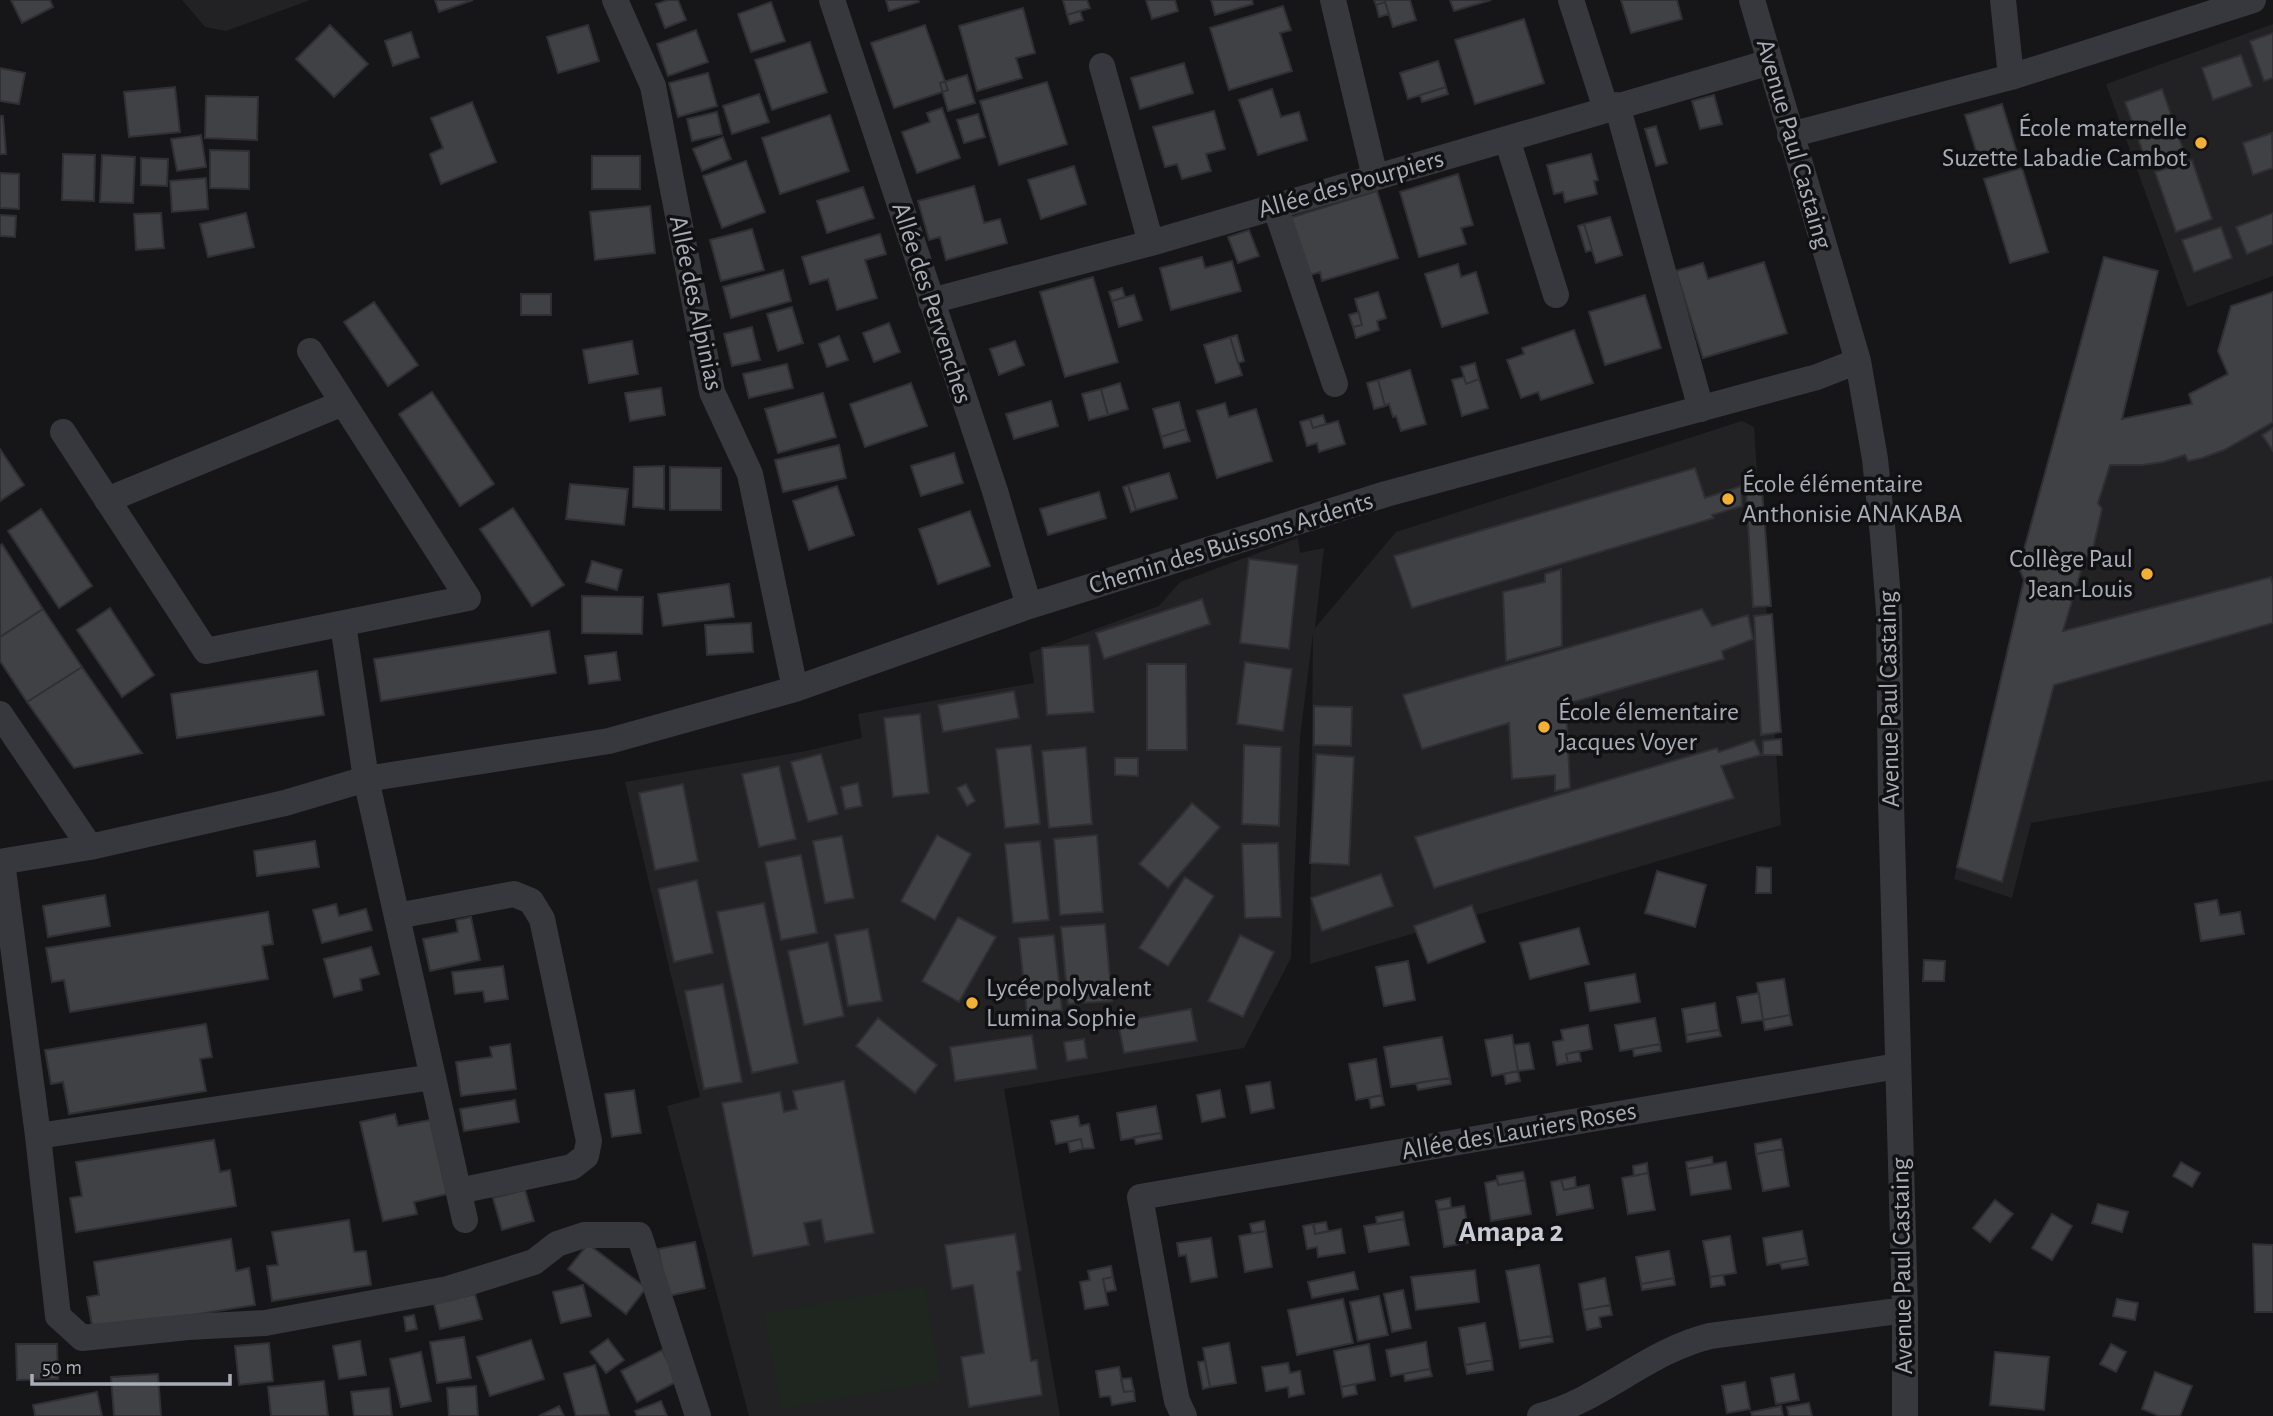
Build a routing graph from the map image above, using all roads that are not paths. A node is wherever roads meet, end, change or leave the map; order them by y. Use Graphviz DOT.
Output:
graph roads {
  1 [pos="615,0"];
  2 [pos="832,0"];
  3 [pos="1333,0"];
  4 [pos="1571,0"];
  5 [pos="1752,0"];
  6 [pos="2003,0"];
  7 [pos="2253,0"];
  8 [pos="1770,62"];
  9 [pos="1101,66"];
  10 [pos="2011,77"];
  11 [pos="1611,107"];
  12 [pos="1790,135"];
  13 [pos="1507,139"];
  14 [pos="1375,177"];
  15 [pos="1275,206"];
  16 [pos="1151,243"];
  17 [pos="1556,295"];
  18 [pos="930,301"];
  19 [pos="310,351"];
  20 [pos="1858,361"];
  21 [pos="1335,384"];
  22 [pos="343,403"];
  23 [pos="1701,409"];
  24 [pos="63,432"];
  25 [pos="107,500"];
  26 [pos="1029,606"];
  27 [pos="343,624"];
  28 [pos="796,689"];
  29 [pos="0,714"];
  30 [pos="366,779"];
  31 [pos="90,847"];
  32 [pos="1,862"];
  33 [pos="397,916"];
  34 [pos="1897,1066"];
  35 [pos="433,1077"];
  36 [pos="38,1136"];
  37 [pos="459,1191"];
  38 [pos="465,1220"];
  39 [pos="1905,1310"];
  40 [pos="698,1416"];
  41 [pos="1184,1416"];
  42 [pos="1540,1416"];
  43 [pos="1905,1416"];
  1 -- 28 [label="street, Allée des Alpinias"];
  2 -- 18 [label="street, Allée des Pervenches"];
  3 -- 14 [label="street"];
  4 -- 11 [label="street"];
  5 -- 8 [label="street, Avenue Paul Castaing"];
  6 -- 10 [label="street"];
  7 -- 10 [label="street"];
  8 -- 11 [label="street, Allée des Pourpiers"];
  8 -- 12 [label="street, Avenue Paul Castaing"];
  9 -- 16 [label="street"];
  10 -- 12 [label="street"];
  11 -- 13 [label="street, Allée des Pourpiers"];
  11 -- 23 [label="street"];
  12 -- 20 [label="street, Avenue Paul Castaing"];
  13 -- 14 [label="street, Allée des Pourpiers"];
  13 -- 17 [label="street"];
  14 -- 15 [label="street, Allée des Pourpiers"];
  15 -- 16 [label="street, Allée des Pourpiers"];
  15 -- 21 [label="street"];
  16 -- 18 [label="street, Allée des Pourpiers"];
  18 -- 26 [label="street, Allée des Pervenches"];
  19 -- 22 [label="street"];
  20 -- 23 [label="street, Chemin des Buissons Ardents"];
  20 -- 34 [label="street, Avenue Paul Castaing"];
  22 -- 25 [label="street"];
  22 -- 27 [label="street"];
  23 -- 26 [label="street, Chemin des Buissons Ardents"];
  24 -- 25 [label="street"];
  25 -- 27 [label="street"];
  26 -- 28 [label="street, Chemin des Buissons Ardents"];
  27 -- 30 [label="street"];
  28 -- 30 [label="street, Chemin des Buissons Ardents"];
  29 -- 31 [label="street"];
  30 -- 31 [label="street, Chemin des Buissons Ardents"];
  30 -- 33 [label="street"];
  31 -- 32 [label="street, Chemin des Buissons Ardents"];
  32 -- 36 [label="street"];
  33 -- 35 [label="street"];
  33 -- 37 [label="street"];
  34 -- 39 [label="street, Avenue Paul Castaing"];
  34 -- 41 [label="street, Allée des Lauriers Roses"];
  35 -- 36 [label="street"];
  35 -- 37 [label="street"];
  36 -- 40 [label="street"];
  37 -- 38 [label="street"];
  39 -- 42 [label="street"];
  39 -- 43 [label="street, Avenue Paul Castaing"];
}
